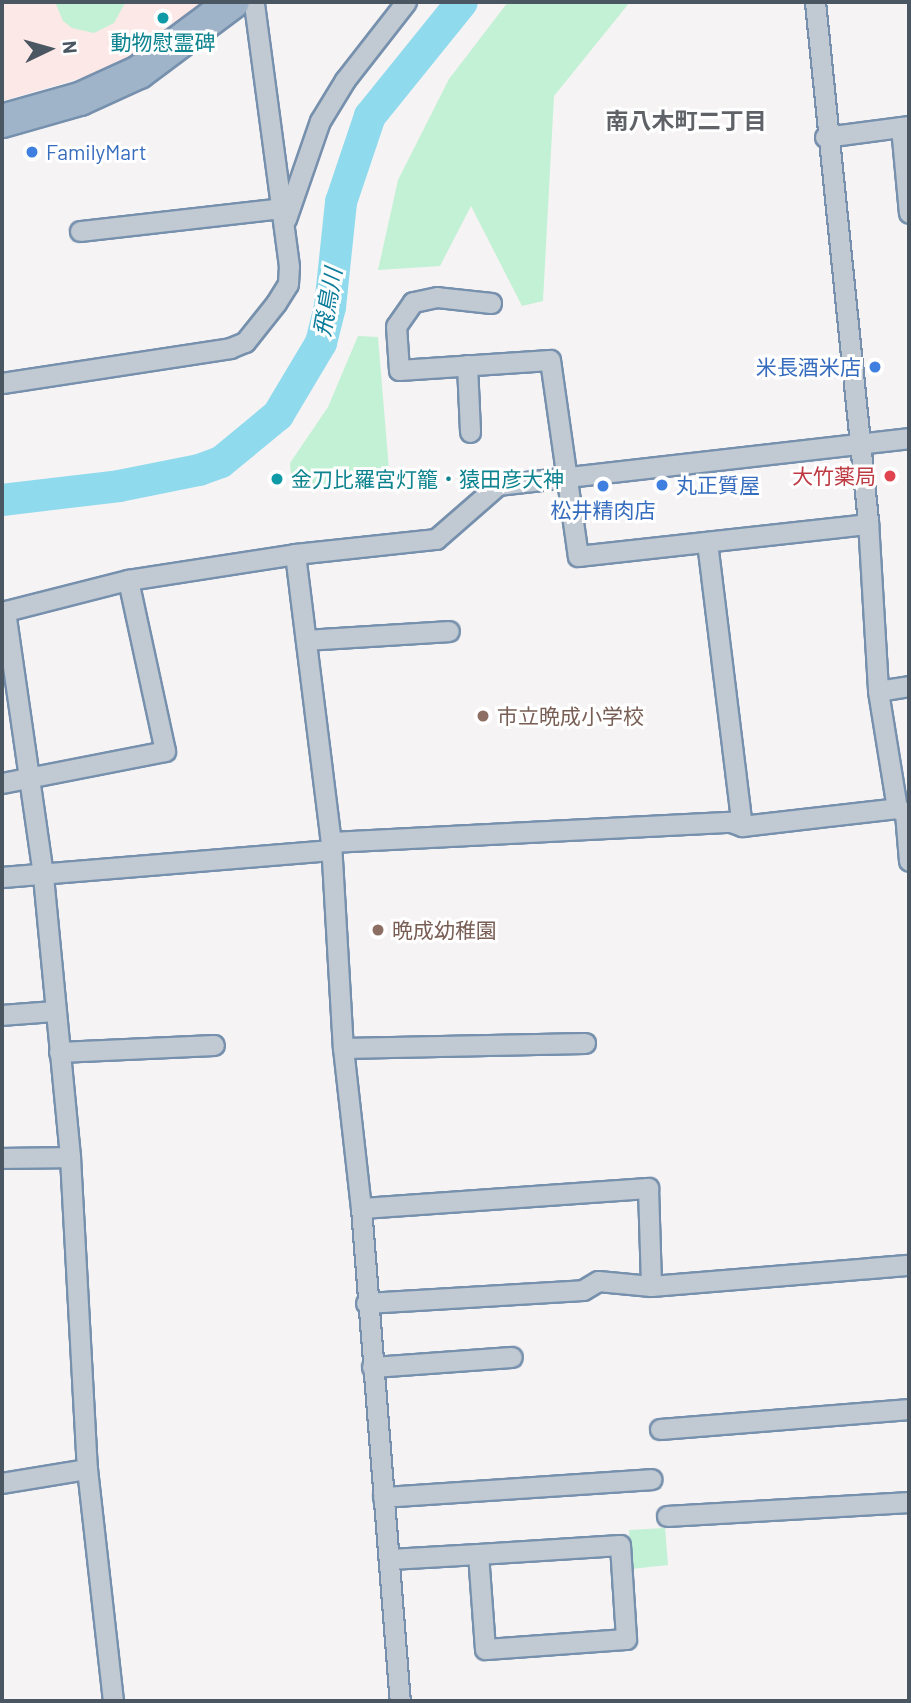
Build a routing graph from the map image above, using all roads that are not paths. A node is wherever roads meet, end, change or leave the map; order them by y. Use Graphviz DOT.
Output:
graph roads {
  1 [pos="233,2"];
  2 [pos="254,2"];
  3 [pos="406,2"];
  4 [pos="815,2"];
  5 [pos="2,121"];
  6 [pos="905,127"];
  7 [pos="825,136"];
  8 [pos="909,213"];
  9 [pos="284,214"];
  10 [pos="80,232"];
  11 [pos="491,303"];
  12 [pos="467,365"];
  13 [pos="2,383"];
  14 [pos="470,432"];
  15 [pos="909,438"];
  16 [pos="860,443"];
  17 [pos="564,479"];
  18 [pos="868,524"];
  19 [pos="707,542"];
  20 [pos="295,554"];
  21 [pos="128,580"];
  22 [pos="3,611"];
  23 [pos="449,631"];
  24 [pos="306,640"];
  25 [pos="909,686"];
  26 [pos="878,691"];
  27 [pos="27,777"];
  28 [pos="2,783"];
  29 [pos="904,811"];
  30 [pos="742,826"];
  31 [pos="331,846"];
  32 [pos="909,861"];
  33 [pos="43,876"];
  34 [pos="2,877"];
  35 [pos="54,1011"];
  36 [pos="2,1015"];
  37 [pos="585,1043"];
  38 [pos="214,1045"];
  39 [pos="343,1048"];
  40 [pos="59,1052"];
  41 [pos="70,1157"];
  42 [pos="2,1158"];
  43 [pos="361,1208"];
  44 [pos="909,1265"];
  45 [pos="652,1286"];
  46 [pos="366,1303"];
  47 [pos="512,1357"];
  48 [pos="372,1367"];
  49 [pos="909,1409"];
  50 [pos="660,1429"];
  51 [pos="87,1469"];
  52 [pos="651,1479"];
  53 [pos="2,1483"];
  54 [pos="383,1497"];
  55 [pos="909,1502"];
  56 [pos="667,1516"];
  57 [pos="478,1554"];
  58 [pos="390,1559"];
  59 [pos="113,1701"];
  60 [pos="400,1701"];
  1 -- 5 [label="highway"];
  2 -- 9 [label="street"];
  3 -- 9 [label="street"];
  4 -- 7 [label="street"];
  6 -- 7 [label="street"];
  6 -- 8 [label="street"];
  7 -- 16 [label="street"];
  9 -- 10 [label="street"];
  9 -- 13 [label="street"];
  11 -- 12 [label="street"];
  12 -- 14 [label="street"];
  12 -- 17 [label="street"];
  15 -- 16 [label="street"];
  16 -- 17 [label="street"];
  16 -- 18 [label="street"];
  17 -- 19 [label="street"];
  17 -- 20 [label="street"];
  18 -- 19 [label="street"];
  18 -- 26 [label="street"];
  19 -- 30 [label="street"];
  20 -- 21 [label="street"];
  20 -- 24 [label="street"];
  21 -- 22 [label="street"];
  21 -- 27 [label="street"];
  22 -- 27 [label="street"];
  23 -- 24 [label="street"];
  24 -- 31 [label="street"];
  25 -- 26 [label="street"];
  26 -- 29 [label="street"];
  27 -- 28 [label="street"];
  27 -- 33 [label="street"];
  29 -- 30 [label="street"];
  29 -- 32 [label="street"];
  30 -- 31 [label="street"];
  31 -- 33 [label="street"];
  31 -- 39 [label="street"];
  33 -- 34 [label="street"];
  33 -- 35 [label="street"];
  35 -- 36 [label="street"];
  35 -- 40 [label="street"];
  37 -- 39 [label="street"];
  38 -- 40 [label="street"];
  39 -- 43 [label="street"];
  40 -- 41 [label="street"];
  41 -- 42 [label="street"];
  41 -- 51 [label="street"];
  43 -- 45 [label="street"];
  43 -- 46 [label="street"];
  44 -- 45 [label="street"];
  45 -- 46 [label="street"];
  46 -- 48 [label="street"];
  47 -- 48 [label="street"];
  48 -- 54 [label="street"];
  49 -- 50 [label="street"];
  51 -- 53 [label="street"];
  51 -- 59 [label="street"];
  52 -- 54 [label="street"];
  54 -- 58 [label="street"];
  55 -- 56 [label="street"];
  57 -- 57 [label="street"];
  57 -- 58 [label="street"];
  58 -- 60 [label="street"];
}
